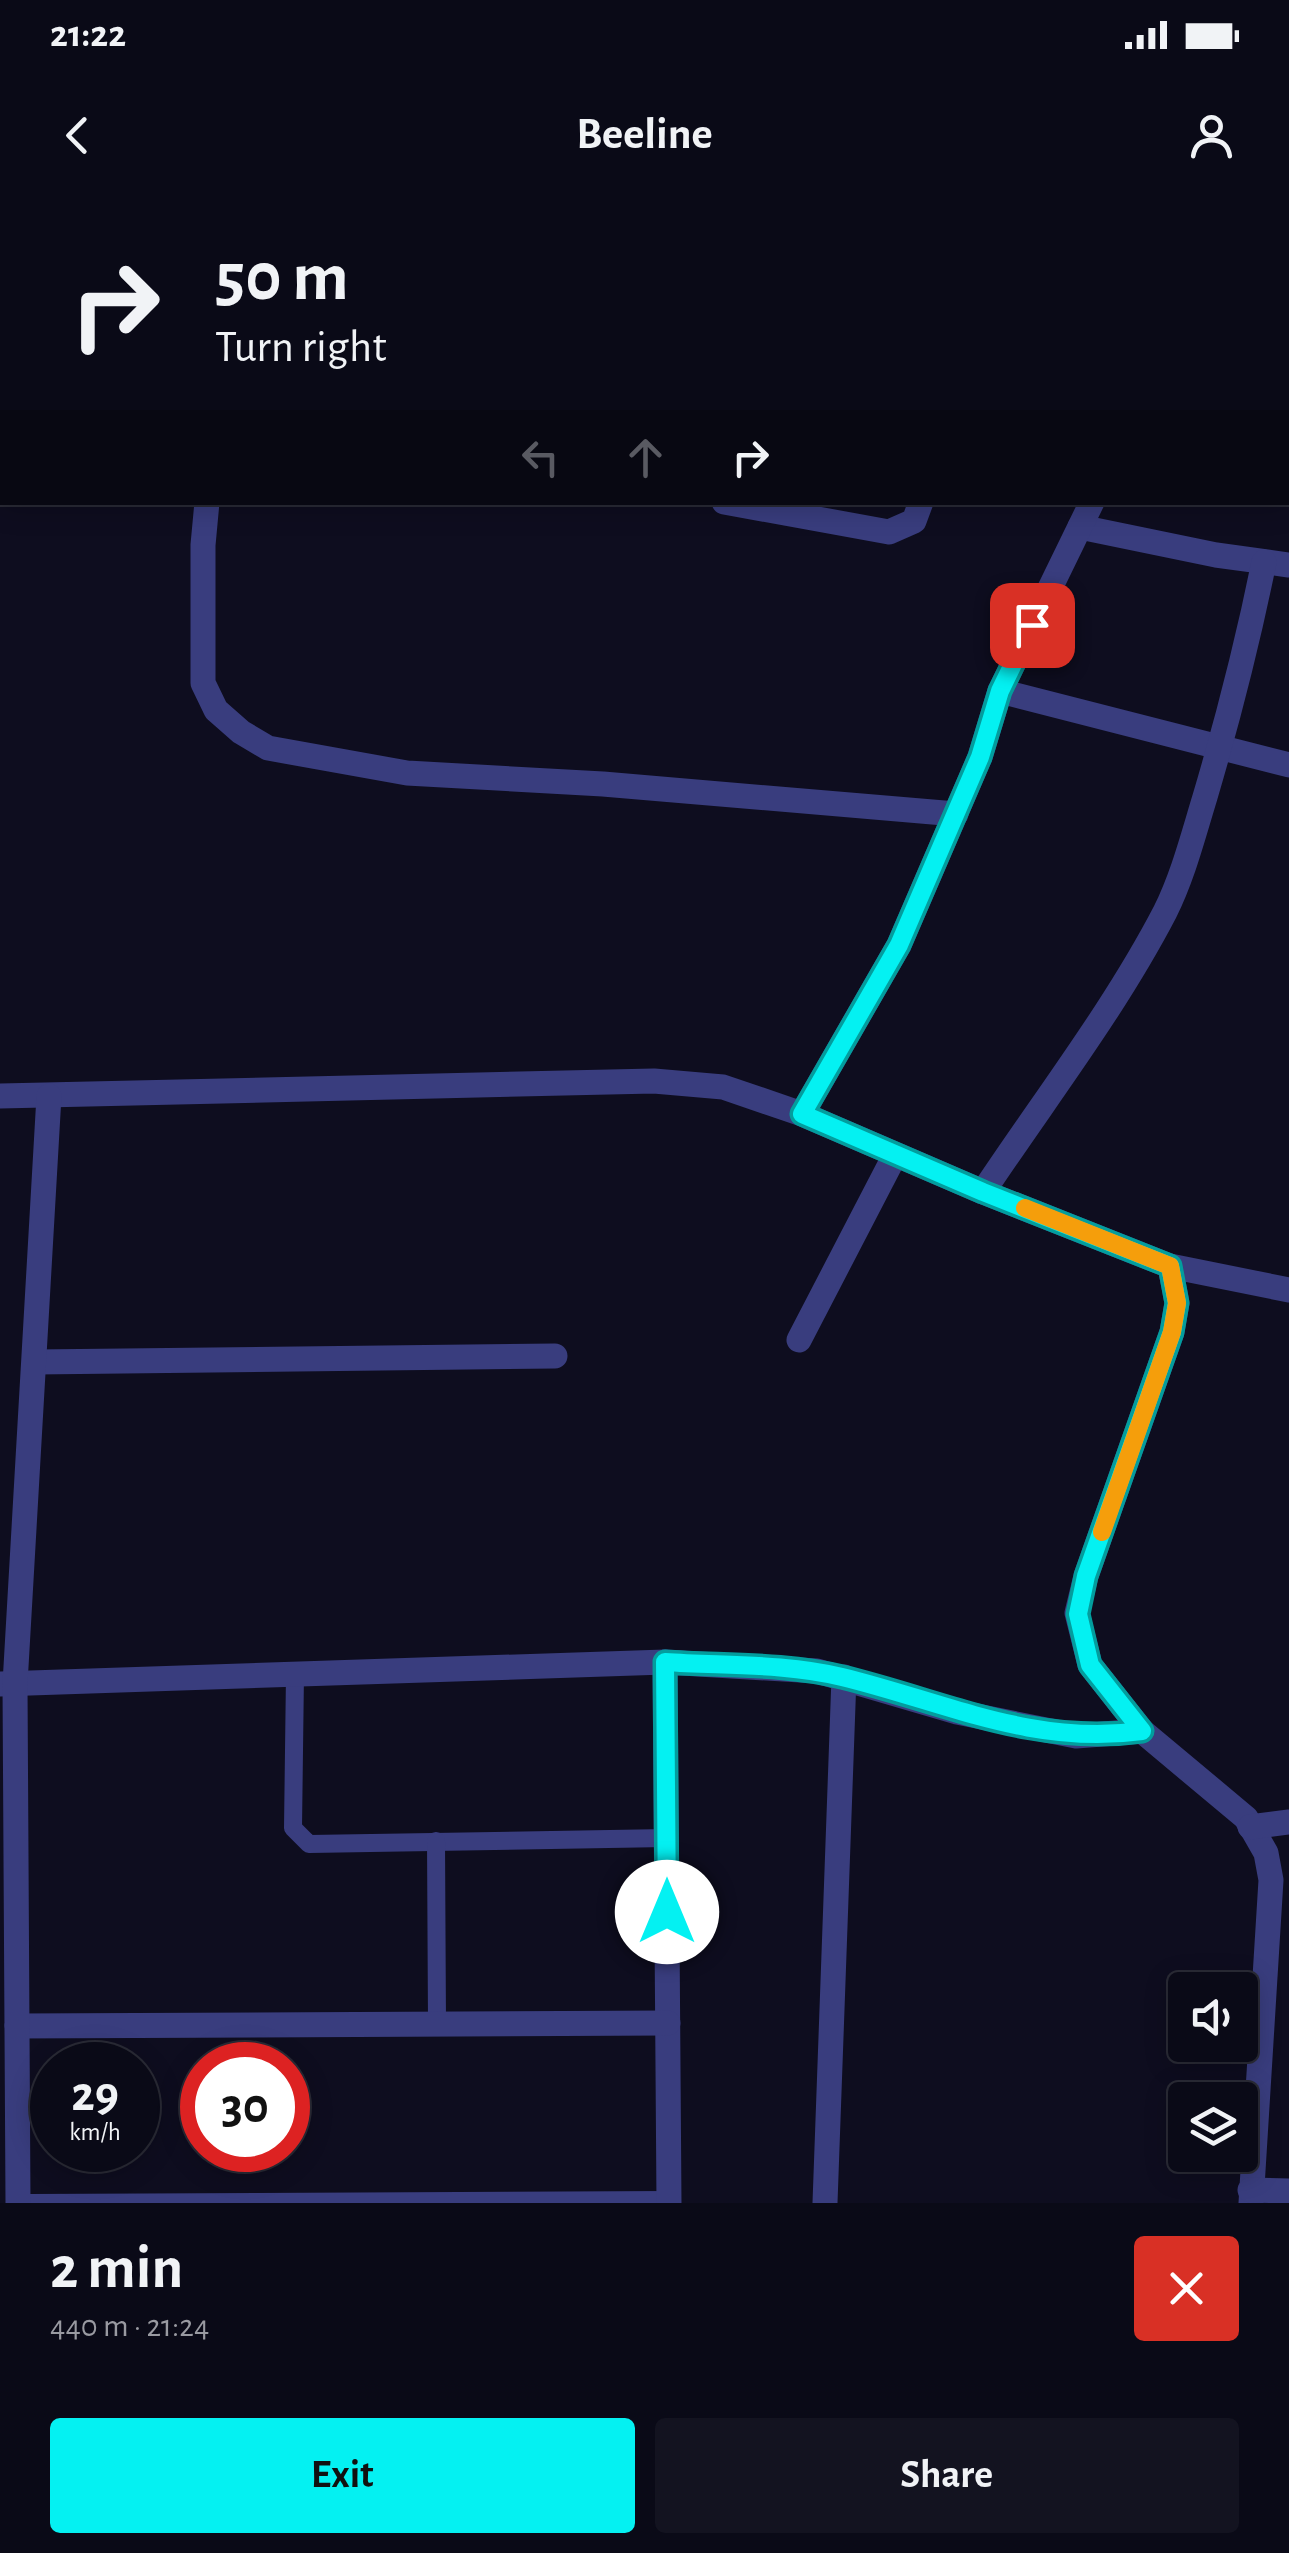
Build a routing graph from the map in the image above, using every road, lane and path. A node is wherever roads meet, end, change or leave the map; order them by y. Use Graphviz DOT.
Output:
graph roads {
  1 [pos="207,505"];
  2 [pos="740,505"];
  3 [pos="920,505"];
  4 [pos="1091,505"];
  5 [pos="1080,527"];
  6 [pos="1276,563"];
  7 [pos="1000,691"];
  8 [pos="1220,748"];
  9 [pos="1289,765"];
  10 [pos="956,814"];
  11 [pos="0,1096"];
  12 [pos="49,1096"];
  13 [pos="802,1114"];
  14 [pos="895,1155"];
  15 [pos="983,1192"];
  16 [pos="1170,1266"];
  17 [pos="1289,1290"];
  18 [pos="799,1340"];
  19 [pos="555,1356"];
  20 [pos="36,1362"];
  21 [pos="665,1662"];
  22 [pos="295,1674"];
  23 [pos="844,1677"];
  24 [pos="7,1684"];
  25 [pos="1142,1731"];
  26 [pos="1289,1822"];
  27 [pos="1250,1827"];
  28 [pos="667,1838"];
  29 [pos="436,1842"];
  30 [pos="668,2023"];
  31 [pos="437,2024"];
  32 [pos="17,2026"];
  33 [pos="1289,2191"];
  34 [pos="1251,2196"];
  35 [pos="669,2201"];
  36 [pos="18,2203"];
  37 [pos="29,2203"];
  38 [pos="825,2203"];
  1 -- 10 [label="street"];
  2 -- 3 [label="street"];
  4 -- 5 [label="street"];
  5 -- 6 [label="street"];
  5 -- 7 [label="street"];
  6 -- 8 [label="street"];
  7 -- 8 [label="street"];
  7 -- 10 [label="street"];
  8 -- 9 [label="street"];
  8 -- 15 [label="street"];
  10 -- 13 [label="street"];
  11 -- 12 [label="street"];
  12 -- 13 [label="street"];
  12 -- 20 [label="street"];
  13 -- 14 [label="street"];
  14 -- 15 [label="street"];
  14 -- 18 [label="street"];
  15 -- 16 [label="street"];
  16 -- 17 [label="street"];
  16 -- 25 [label="street"];
  19 -- 20 [label="street"];
  20 -- 24 [label="street"];
  21 -- 22 [label="street"];
  21 -- 23 [label="street"];
  21 -- 28 [label="street"];
  22 -- 24 [label="street"];
  22 -- 29 [label="lane"];
  23 -- 25 [label="street"];
  23 -- 38 [label="street"];
  24 -- 32 [label="street"];
  25 -- 27 [label="street"];
  26 -- 27 [label="street"];
  27 -- 34 [label="street"];
  28 -- 29 [label="lane"];
  28 -- 30 [label="street"];
  29 -- 31 [label="lane"];
  30 -- 31 [label="street"];
  30 -- 35 [label="street"];
  31 -- 32 [label="street"];
  32 -- 36 [label="street"];
  33 -- 34 [label="street"];
  35 -- 37 [label="lane"];
}
